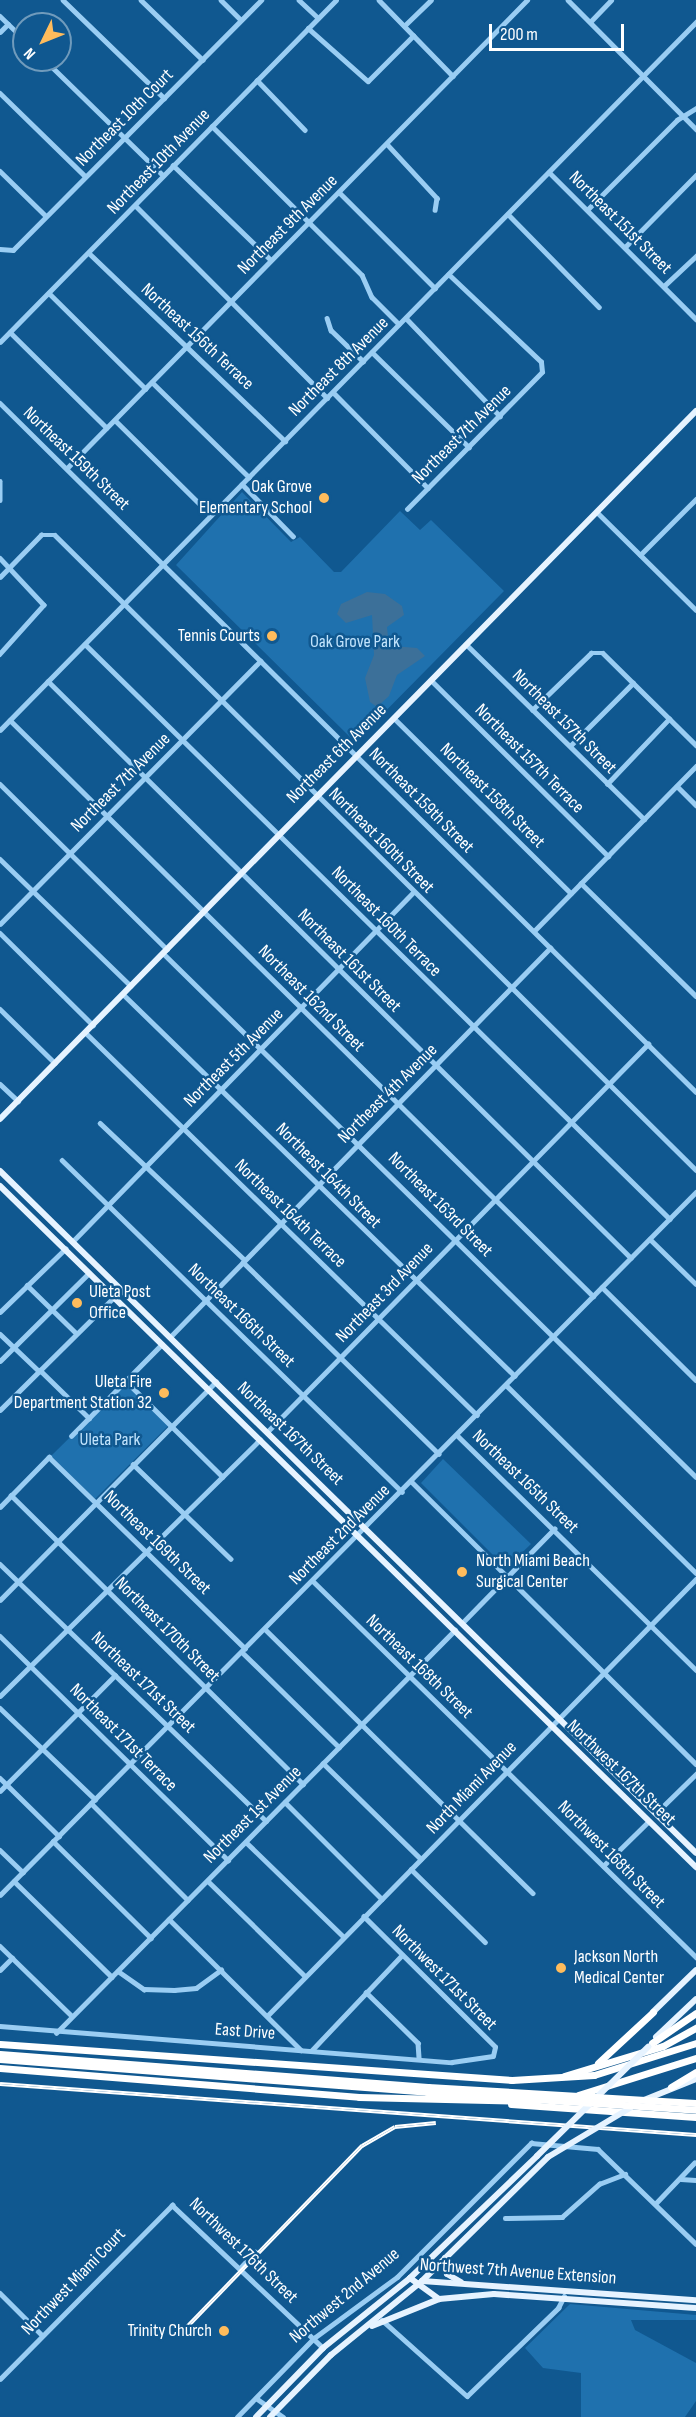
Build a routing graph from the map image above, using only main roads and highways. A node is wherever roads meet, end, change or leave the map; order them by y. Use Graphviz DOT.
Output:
graph roads {
  1 [pos="696,411"];
  2 [pos="0,1119"];
  3 [pos="0,1171"];
  4 [pos="0,1186"];
  5 [pos="54,1238"];
  6 [pos="72,1242"];
  7 [pos="65,1249"];
  8 [pos="83,1252"];
  9 [pos="152,1334"];
  10 [pos="170,1336"];
  11 [pos="162,1344"];
  12 [pos="183,1350"];
  13 [pos="248,1428"];
  14 [pos="267,1432"];
  15 [pos="260,1440"];
  16 [pos="282,1447"];
  17 [pos="443,1618"];
  18 [pos="462,1623"];
  19 [pos="455,1630"];
  20 [pos="472,1633"];
  21 [pos="559,1718"];
  22 [pos="552,1726"];
  23 [pos="638,1810"];
  24 [pos="656,1813"];
  25 [pos="696,1853"];
  26 [pos="696,1867"];
  27 [pos="696,1970"];
  28 [pos="696,1999"];
  29 [pos="653,2012"];
  30 [pos="696,2013"];
  31 [pos="696,2028"];
  32 [pos="0,2043"];
  33 [pos="696,2043"];
  34 [pos="650,2045"];
  35 [pos="0,2054"];
  36 [pos="696,2058"];
  37 [pos="0,2059"];
  38 [pos="0,2068"];
  39 [pos="588,2069"];
  40 [pos="696,2072"];
  41 [pos="555,2079"];
  42 [pos="696,2079"];
  43 [pos="671,2087"];
  44 [pos="428,2089"];
  45 [pos="508,2103"];
  46 [pos="696,2107"];
  47 [pos="652,2114"];
  48 [pos="696,2117"];
  49 [pos="445,2258"];
  50 [pos="410,2278"];
  51 [pos="420,2283"];
  52 [pos="464,2283"];
  53 [pos="439,2299"];
  54 [pos="696,2300"];
  55 [pos="696,2308"];
  56 [pos="358,2333"];
  57 [pos="256,2417"];
  58 [pos="271,2417"];
  1 -- 2 [label="main road, Northeast 6th Avenue"];
  3 -- 6 [label="main road, Northeast 167th Street"];
  4 -- 5 [label="main road, Northeast 167th Street"];
  5 -- 6 [label="main road"];
  5 -- 7 [label="main road, Northeast 167th Street"];
  6 -- 8 [label="main road, Northeast 167th Street"];
  7 -- 8 [label="main road"];
  7 -- 9 [label="main road, Northeast 167th Street"];
  8 -- 10 [label="main road, Northeast 167th Street"];
  9 -- 10 [label="main road"];
  9 -- 11 [label="main road, Northeast 167th Street"];
  10 -- 12 [label="main road, Northeast 167th Street"];
  11 -- 12 [label="main road"];
  11 -- 13 [label="main road, Northeast 167th Street"];
  12 -- 14 [label="main road, Northeast 167th Street"];
  13 -- 14 [label="main road"];
  13 -- 15 [label="main road, Northeast 167th Street"];
  14 -- 16 [label="main road, Northeast 167th Street"];
  15 -- 16 [label="main road"];
  15 -- 17 [label="main road, Northeast 167th Street"];
  16 -- 18 [label="main road, Northeast 167th Street"];
  17 -- 18 [label="main road"];
  17 -- 19 [label="main road, Northeast 167th Street"];
  18 -- 20 [label="main road, Northeast 167th Street"];
  19 -- 20 [label="main road"];
  19 -- 22 [label="main road, Northeast 167th Street"];
  20 -- 21 [label="main road, Northeast 167th Street"];
  21 -- 24 [label="main road, Northwest 167th Street"];
  22 -- 23 [label="main road, Northwest 167th Street"];
  23 -- 24 [label="main road"];
  23 -- 26 [label="main road, Northwest 167th Street"];
  24 -- 25 [label="main road, Northwest 167th Street"];
  27 -- 29 [label="main road"];
  28 -- 34 [label="main road, Northwest 2nd Avenue"];
  29 -- 39 [label="highway"];
  30 -- 34 [label="highway"];
  31 -- 39 [label="highway"];
  32 -- 41 [label="highway"];
  33 -- 41 [label="highway"];
  34 -- 50 [label="main road, Northwest 2nd Avenue, bridge"];
  35 -- 44 [label="highway"];
  36 -- 45 [label="highway"];
  37 -- 44 [label="highway"];
  38 -- 45 [label="highway"];
  39 -- 41 [label="highway"];
  40 -- 43 [label="highway"];
  42 -- 43 [label="main road, Northwest 2nd Avenue"];
  43 -- 49 [label="main road, Northwest 2nd Avenue, bridge"];
  44 -- 46 [label="highway, bridge"];
  45 -- 47 [label="highway"];
  46 -- 47 [label="highway"];
  47 -- 48 [label="highway"];
  49 -- 51 [label="main road, Northwest 2nd Avenue"];
  49 -- 52 [label="main road"];
  50 -- 51 [label="main road, Northwest 7th Avenue Extension"];
  50 -- 57 [label="main road, Northwest 2nd Avenue"];
  51 -- 52 [label="main road, Northwest 7th Avenue Extension"];
  51 -- 53 [label="main road, Northwest 7th Avenue Extension"];
  51 -- 56 [label="main road, Northwest 2nd Avenue"];
  52 -- 54 [label="main road, Northwest 7th Avenue Extension"];
  53 -- 55 [label="main road, Northwest 7th Avenue Extension"];
  53 -- 56 [label="main road"];
  56 -- 58 [label="main road, Northwest 2nd Avenue"];
}
